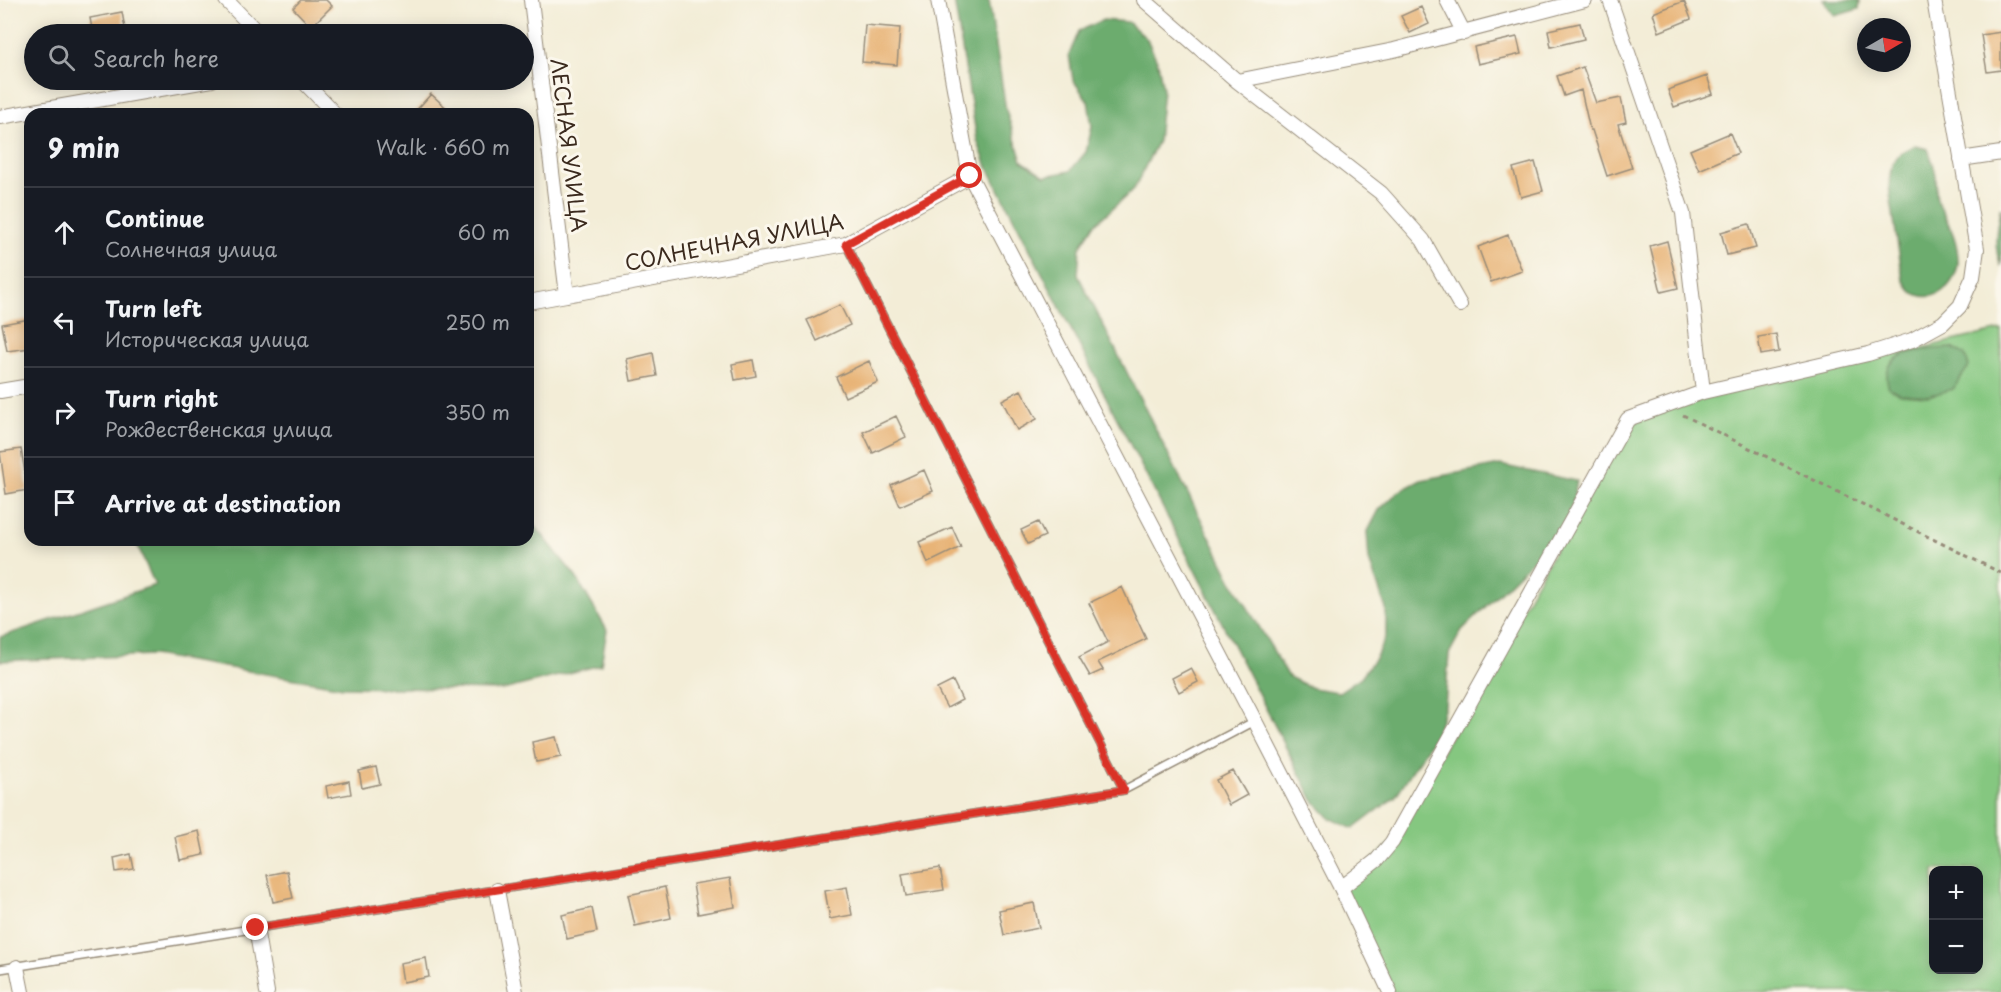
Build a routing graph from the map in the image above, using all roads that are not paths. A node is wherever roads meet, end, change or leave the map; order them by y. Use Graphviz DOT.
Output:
graph roads {
  1 [pos="226,0"];
  2 [pos="531,0"];
  3 [pos="938,0"];
  4 [pos="1144,0"];
  5 [pos="1447,0"];
  6 [pos="1585,0"];
  7 [pos="1610,0"];
  8 [pos="1934,0"];
  9 [pos="249,24"];
  10 [pos="534,24"];
  11 [pos="534,25"];
  12 [pos="1464,33"];
  13 [pos="1237,81"];
  14 [pos="155,90"];
  15 [pos="312,90"];
  16 [pos="52,108"];
  17 [pos="329,108"];
  18 [pos="24,113"];
  19 [pos="0,117"];
  20 [pos="2001,153"];
  21 [pos="1961,159"];
  22 [pos="970,176"];
  23 [pos="846,244"];
  24 [pos="567,295"];
  25 [pos="534,301"];
  26 [pos="1460,305"];
  27 [pos="24,387"];
  28 [pos="0,391"];
  29 [pos="1703,392"];
  30 [pos="1255,721"];
  31 [pos="1124,790"];
  32 [pos="1341,888"];
  33 [pos="497,890"];
  34 [pos="256,928"];
  35 [pos="17,967"];
  36 [pos="0,969"];
  37 [pos="22,992"];
  38 [pos="267,992"];
  39 [pos="516,992"];
  40 [pos="1390,992"];
  1 -- 9 [label="street"];
  2 -- 10 [label="street, ЛЕСНАЯ УЛИЦА"];
  3 -- 22 [label="street"];
  4 -- 13 [label="street"];
  5 -- 12 [label="street"];
  6 -- 12 [label="street"];
  7 -- 29 [label="street"];
  8 -- 21 [label="street"];
  11 -- 24 [label="street, ЛЕСНАЯ УЛИЦА"];
  12 -- 13 [label="street"];
  13 -- 26 [label="street"];
  14 -- 16 [label="street"];
  15 -- 17 [label="street"];
  18 -- 19 [label="street"];
  20 -- 21 [label="street"];
  21 -- 29 [label="street"];
  22 -- 23 [label="street, СОЛНЕЧНАЯ УЛИЦА"];
  22 -- 30 [label="street"];
  23 -- 24 [label="street, СОЛНЕЧНАЯ УЛИЦА"];
  23 -- 31 [label="lane"];
  24 -- 25 [label="street, СОЛНЕЧНАЯ УЛИЦА"];
  27 -- 28 [label="street"];
  29 -- 32 [label="street"];
  30 -- 31 [label="lane"];
  30 -- 32 [label="street"];
  31 -- 33 [label="lane"];
  32 -- 40 [label="street"];
  33 -- 34 [label="lane"];
  33 -- 39 [label="street"];
  34 -- 35 [label="lane"];
  34 -- 38 [label="street"];
  35 -- 36 [label="lane"];
  35 -- 37 [label="street"];
}
